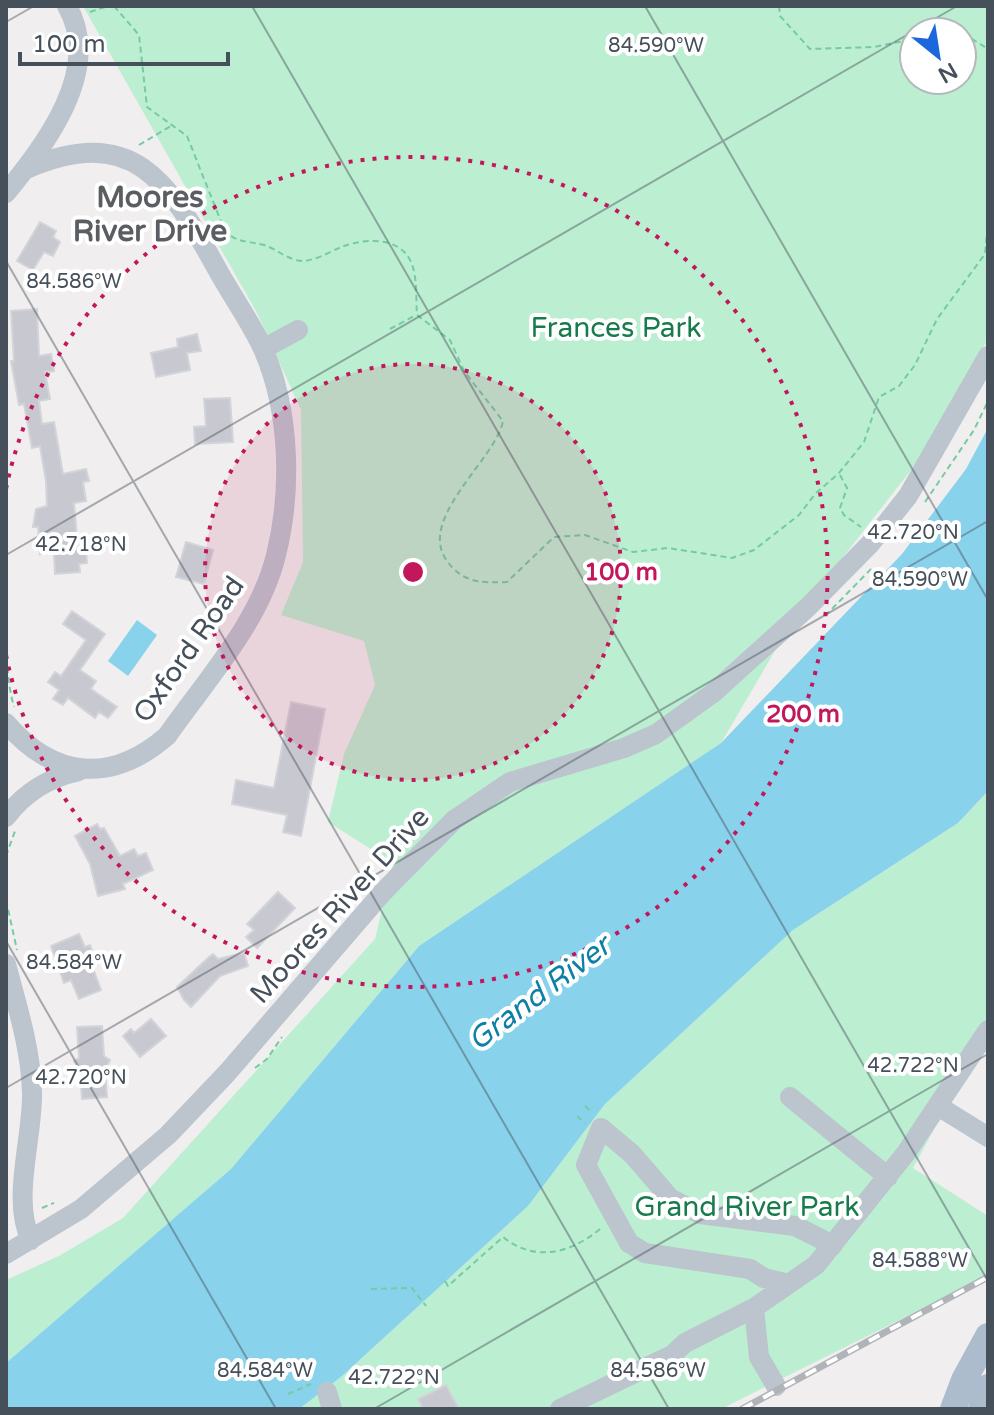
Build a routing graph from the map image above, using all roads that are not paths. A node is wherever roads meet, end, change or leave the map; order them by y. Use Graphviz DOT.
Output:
graph roads {
  1 [pos="71,12"];
  2 [pos="24,170"];
  3 [pos="6,193"];
  4 [pos="298,330"];
  5 [pos="263,349"];
  6 [pos="988,356"];
  7 [pos="10,715"];
  8 [pos="87,769"];
  9 [pos="13,819"];
  10 [pos="6,964"];
  11 [pos="988,1030"];
  12 [pos="790,1097"];
  13 [pos="938,1106"];
  14 [pos="988,1137"];
  15 [pos="888,1177"];
  16 [pos="31,1240"];
  17 [pos="833,1245"];
  18 [pos="6,1254"];
  19 [pos="789,1284"];
  20 [pos="754,1308"];
  21 [pos="988,1336"];
  22 [pos="776,1386"];
  23 [pos="988,1387"];
  24 [pos="560,1409"];
  25 [pos="953,1409"];
  26 [pos="981,1409"];
  1 -- 2 [label="street"];
  2 -- 3 [label="street"];
  2 -- 5 [label="street, Oxford Road"];
  4 -- 5 [label="street"];
  5 -- 8 [label="street, Oxford Road"];
  6 -- 16 [label="street, Moores River Drive"];
  7 -- 8 [label="street, Oxford Road"];
  8 -- 9 [label="street, Oxford Road"];
  10 -- 16 [label="street"];
  11 -- 13 [label="street"];
  12 -- 15 [label="street"];
  13 -- 14 [label="street"];
  13 -- 15 [label="street"];
  15 -- 17 [label="street"];
  16 -- 18 [label="street, Moores River Drive"];
  17 -- 19 [label="street"];
  17 -- 19 [label="street"];
  19 -- 20 [label="street"];
  20 -- 22 [label="street"];
  20 -- 24 [label="street"];
  21 -- 25 [label="main road"];
  23 -- 26 [label="main road"];
}
